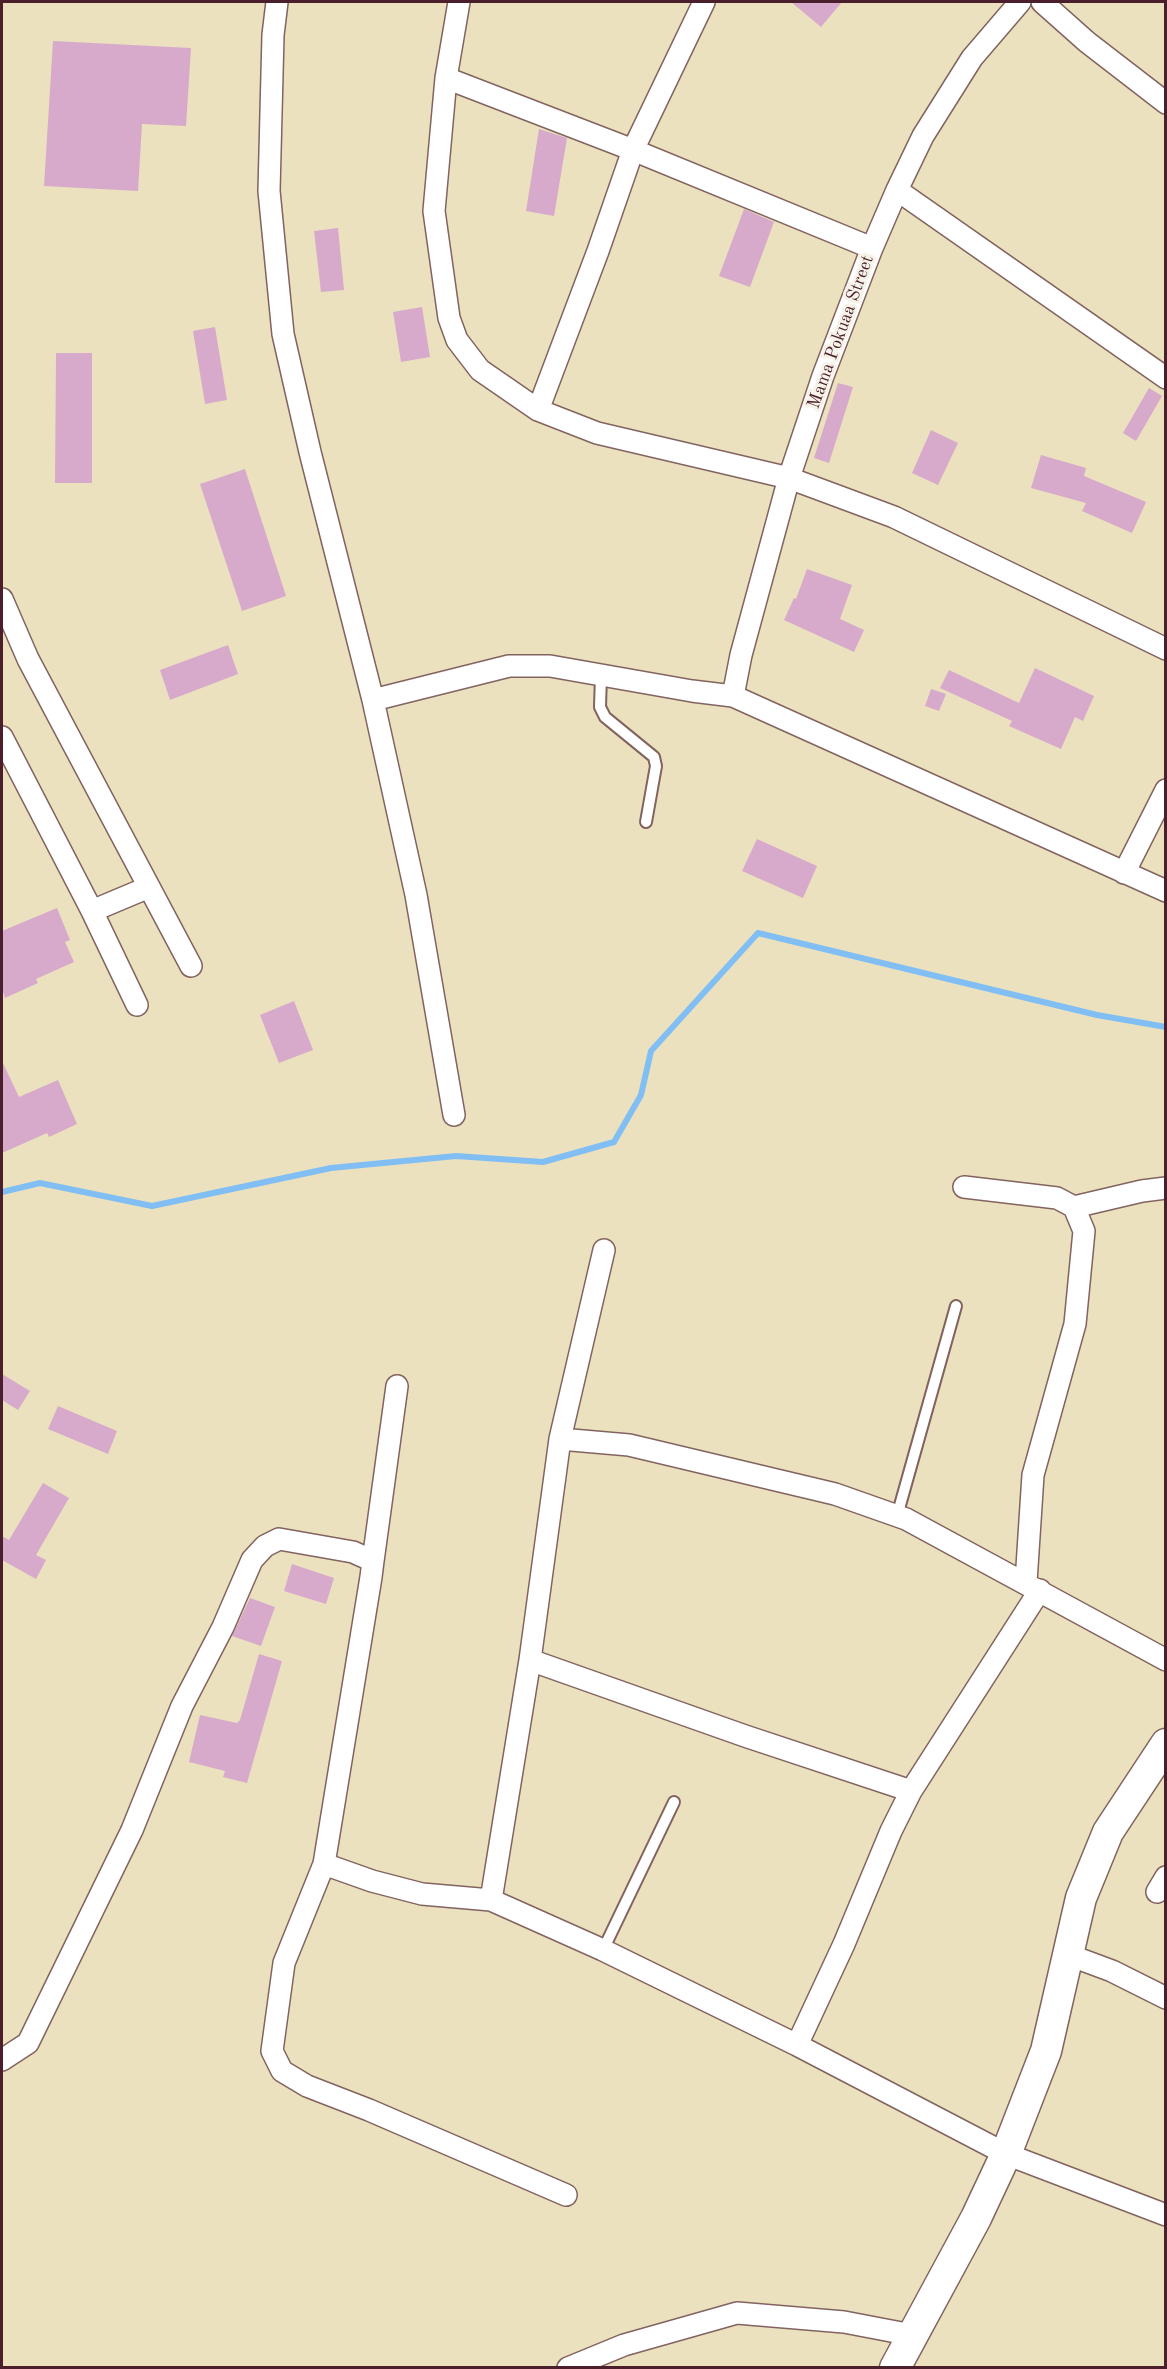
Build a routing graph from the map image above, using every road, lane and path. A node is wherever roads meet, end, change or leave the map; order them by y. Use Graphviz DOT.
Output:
graph roads {
  1 [pos="277,2"];
  2 [pos="459,2"];
  3 [pos="704,2"];
  4 [pos="1020,2"];
  5 [pos="1042,2"];
  6 [pos="446,78"];
  7 [pos="1166,103"];
  8 [pos="633,150"];
  9 [pos="897,190"];
  10 [pos="872,248"];
  11 [pos="1166,378"];
  12 [pos="538,411"];
  13 [pos="789,478"];
  14 [pos="2,598"];
  15 [pos="1165,649"];
  16 [pos="601,675"];
  17 [pos="733,696"];
  18 [pos="373,700"];
  19 [pos="2,737"];
  20 [pos="1166,790"];
  21 [pos="646,822"];
  22 [pos="1124,873"];
  23 [pos="148,887"];
  24 [pos="1166,891"];
  25 [pos="92,911"];
  26 [pos="191,966"];
  27 [pos="136,1005"];
  28 [pos="454,1115"];
  29 [pos="964,1187"];
  30 [pos="1166,1188"];
  31 [pos="1074,1207"];
  32 [pos="604,1250"];
  33 [pos="956,1306"];
  34 [pos="398,1386"];
  35 [pos="560,1439"];
  36 [pos="897,1516"];
  37 [pos="373,1561"];
  38 [pos="1033,1586"];
  39 [pos="530,1660"];
  40 [pos="1166,1660"];
  41 [pos="1166,1744"];
  42 [pos="912,1791"];
  43 [pos="674,1802"];
  44 [pos="324,1864"];
  45 [pos="491,1900"];
  46 [pos="603,1950"];
  47 [pos="1069,1955"];
  48 [pos="1166,1998"];
  49 [pos="797,2045"];
  50 [pos="2,2060"];
  51 [pos="1006,2154"];
  52 [pos="566,2195"];
  53 [pos="1166,2215"];
  54 [pos="912,2335"];
  55 [pos="901,2366"];
  56 [pos="568,2367"];
  1 -- 18 [label="street"];
  2 -- 6 [label="street"];
  3 -- 8 [label="street"];
  4 -- 9 [label="street, Mama Pokuaa Street"];
  5 -- 7 [label="street"];
  6 -- 8 [label="street"];
  6 -- 12 [label="street"];
  8 -- 10 [label="street"];
  8 -- 12 [label="street"];
  9 -- 10 [label="street, Mama Pokuaa Street"];
  9 -- 11 [label="street"];
  10 -- 13 [label="street, Mama Pokuaa Street"];
  12 -- 13 [label="street"];
  13 -- 15 [label="street"];
  13 -- 17 [label="street, Mama Pokuaa Street"];
  14 -- 23 [label="street"];
  16 -- 17 [label="street"];
  16 -- 18 [label="street"];
  16 -- 21 [label="lane"];
  17 -- 22 [label="street"];
  18 -- 28 [label="street"];
  19 -- 25 [label="street"];
  20 -- 22 [label="street"];
  22 -- 24 [label="street"];
  23 -- 25 [label="street"];
  23 -- 26 [label="street"];
  25 -- 27 [label="street"];
  29 -- 31 [label="street"];
  30 -- 31 [label="street"];
  31 -- 38 [label="street"];
  32 -- 35 [label="street"];
  33 -- 36 [label="lane"];
  34 -- 37 [label="street"];
  35 -- 36 [label="street"];
  35 -- 39 [label="street"];
  36 -- 38 [label="street"];
  37 -- 44 [label="street"];
  37 -- 50 [label="street"];
  38 -- 40 [label="street"];
  38 -- 42 [label="street"];
  39 -- 42 [label="street"];
  39 -- 45 [label="street"];
  41 -- 47 [label="street"];
  42 -- 49 [label="street"];
  43 -- 46 [label="lane"];
  44 -- 45 [label="street"];
  44 -- 52 [label="street"];
  45 -- 46 [label="street"];
  46 -- 49 [label="street"];
  47 -- 48 [label="street"];
  47 -- 51 [label="street"];
  49 -- 51 [label="street"];
  51 -- 53 [label="street"];
  51 -- 54 [label="street"];
  54 -- 55 [label="street"];
  54 -- 56 [label="street"];
}
